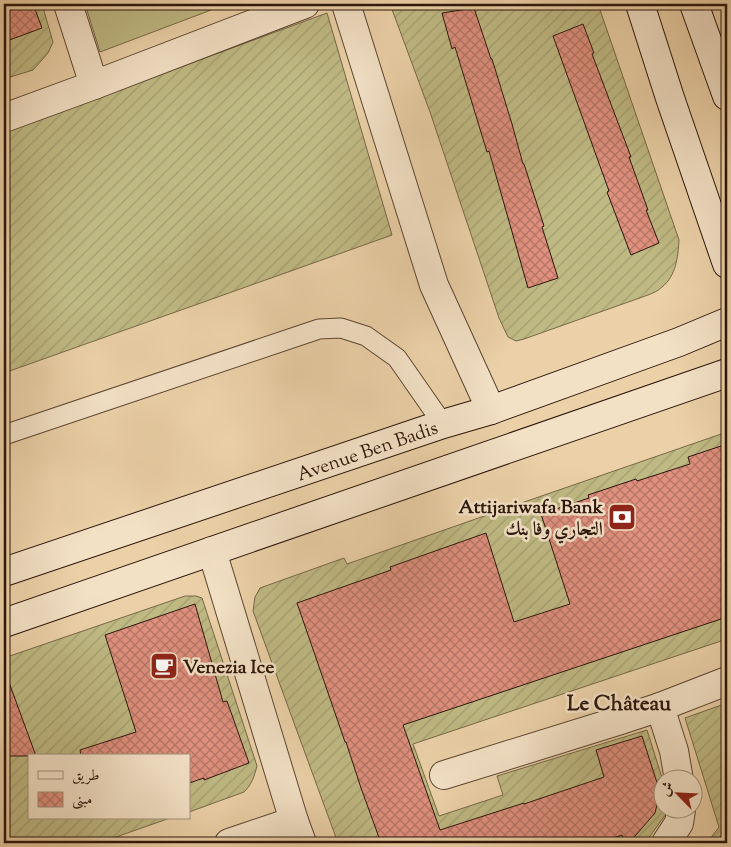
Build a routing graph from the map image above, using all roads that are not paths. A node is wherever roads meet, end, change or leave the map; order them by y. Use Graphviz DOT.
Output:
graph roads {
  1 [pos="68,4"];
  2 [pos="305,4"];
  3 [pos="346,4"];
  4 [pos="640,4"];
  5 [pos="694,4"];
  6 [pos="94,85"];
  7 [pos="727,96"];
  8 [pos="4,118"];
  9 [pos="727,264"];
  10 [pos="727,322"];
  11 [pos="727,374"];
  12 [pos="492,410"];
  13 [pos="444,424"];
  14 [pos="4,435"];
  15 [pos="212,551"];
  16 [pos="4,572"];
  17 [pos="4,623"];
  18 [pos="727,681"];
  19 [pos="660,707"];
  20 [pos="677,770"];
  21 [pos="444,775"];
  22 [pos="679,820"];
  23 [pos="298,832"];
  24 [pos="228,843"];
  25 [pos="666,843"];
  1 -- 6 [label="main road"];
  2 -- 6 [label="main road"];
  3 -- 12 [label="main road"];
  4 -- 9 [label="main road"];
  5 -- 7 [label="main road"];
  6 -- 8 [label="main road"];
  10 -- 12 [label="main road, Avenue Ben Badis"];
  11 -- 15 [label="main road"];
  12 -- 13 [label="main road, Avenue Ben Badis"];
  13 -- 14 [label="lane"];
  13 -- 16 [label="main road, Avenue Ben Badis"];
  15 -- 17 [label="main road"];
  15 -- 23 [label="main road"];
  18 -- 19 [label="main road"];
  19 -- 20 [label="main road"];
  19 -- 21 [label="main road"];
  22 -- 25 [label="main road"];
  23 -- 24 [label="main road"];
}
